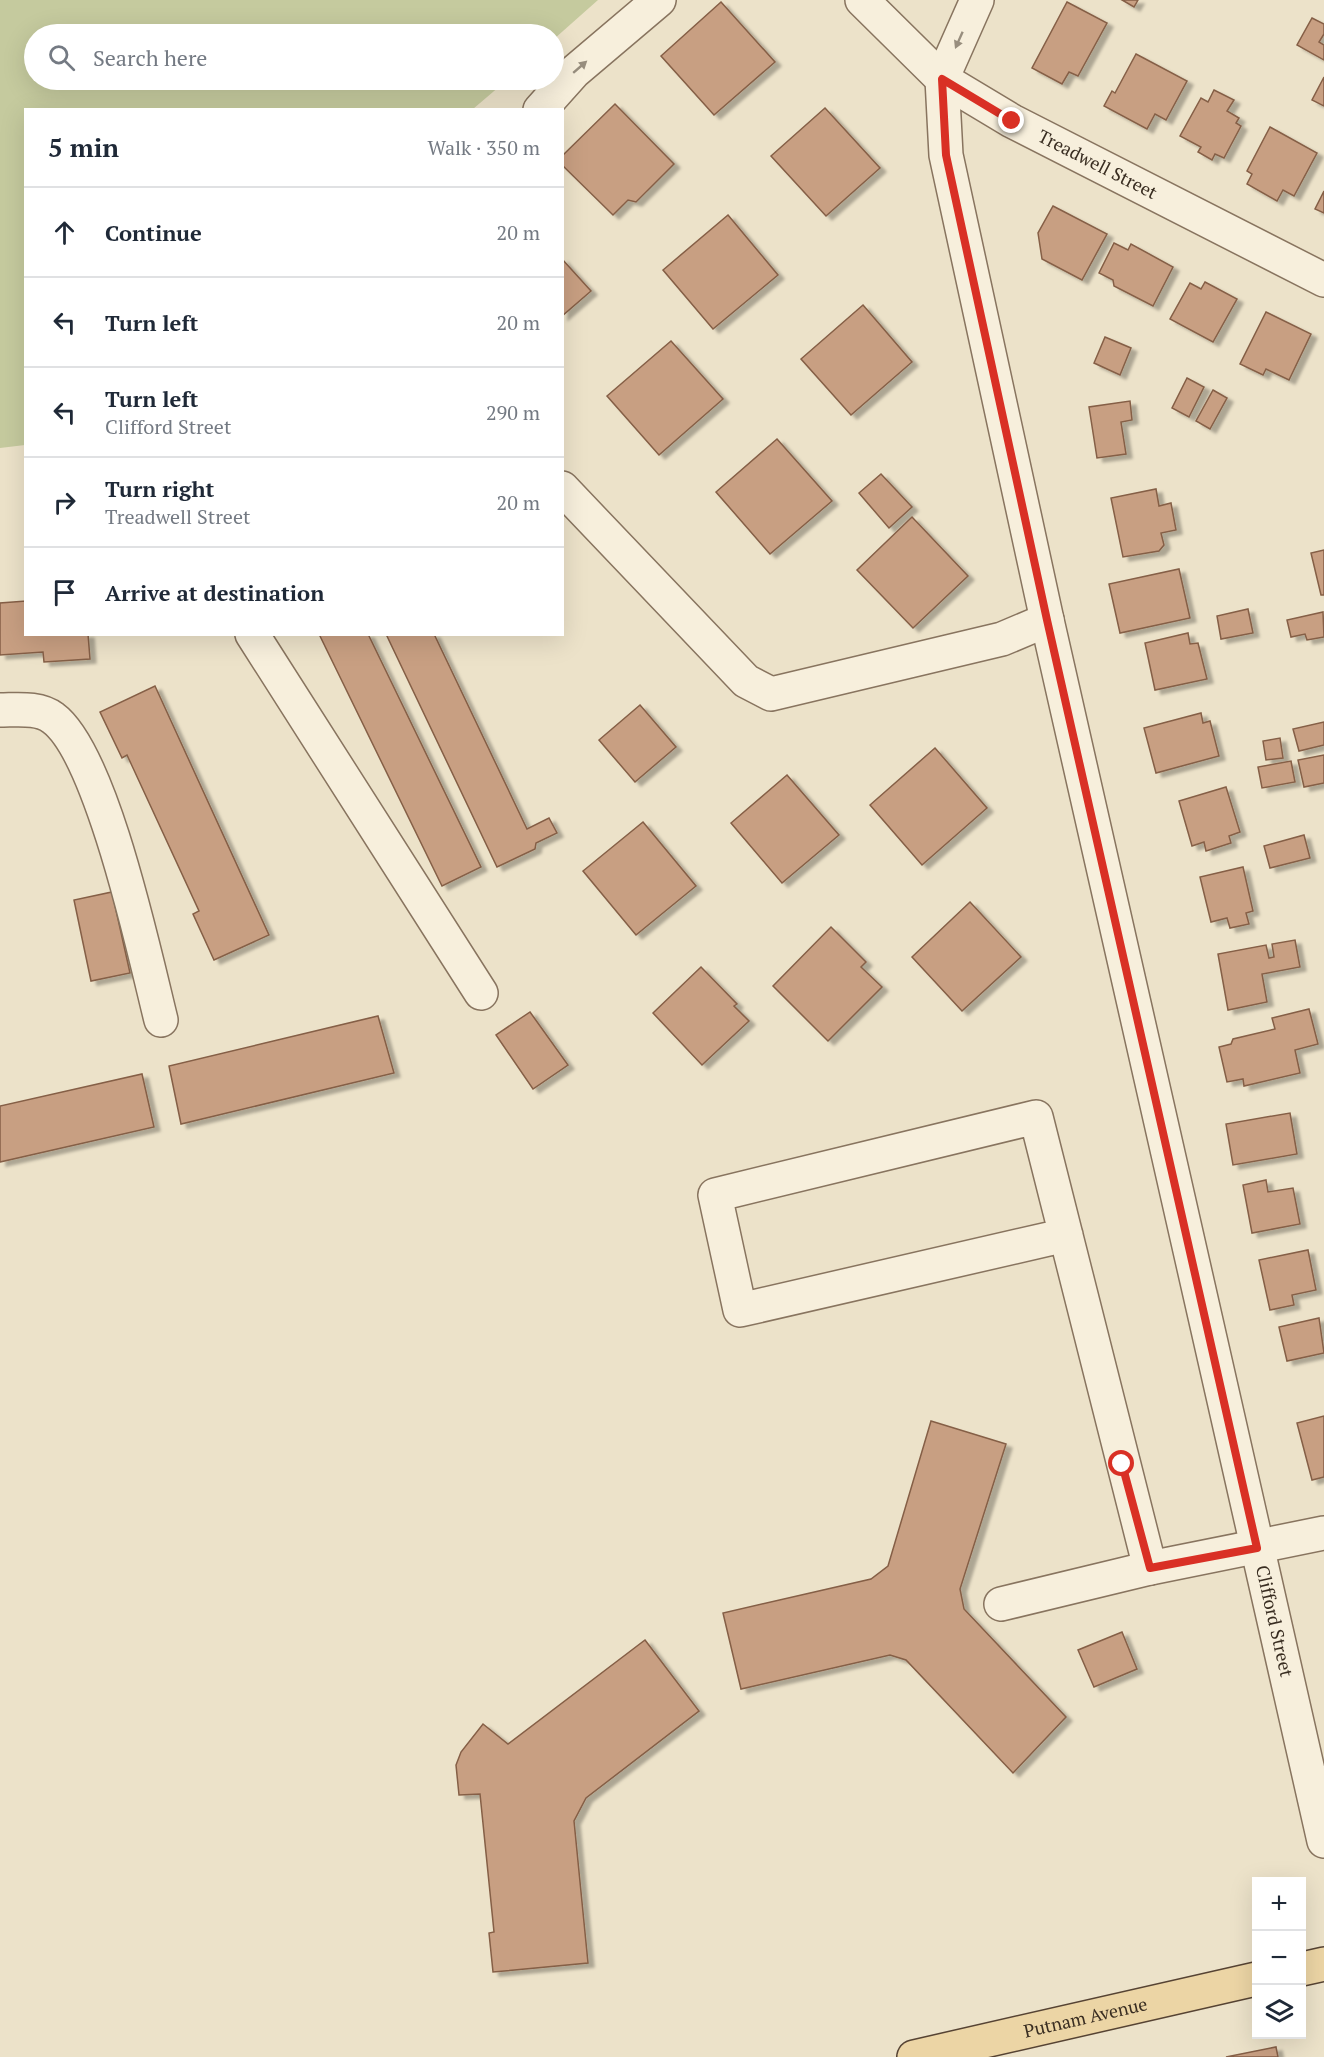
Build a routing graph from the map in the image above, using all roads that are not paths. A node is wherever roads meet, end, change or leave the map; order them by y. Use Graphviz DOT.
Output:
graph roads {
  1 [pos="659,0"];
  2 [pos="862,0"];
  3 [pos="976,0"];
  4 [pos="942,79"];
  5 [pos="564,83"];
  6 [pos="558,90"];
  7 [pos="542,108"];
  8 [pos="1324,280"];
  9 [pos="564,490"];
  10 [pos="1047,620"];
  11 [pos="253,636"];
  12 [pos="0,710"];
  13 [pos="481,993"];
  14 [pos="161,1020"];
  15 [pos="1066,1235"];
  16 [pos="1324,1533"];
  17 [pos="1257,1548"];
  18 [pos="1150,1568"];
  19 [pos="1001,1604"];
  20 [pos="1324,1841"];
  21 [pos="1324,1964"];
  22 [pos="1306,1968"];
  23 [pos="1252,1981"];
  24 [pos="933,2055"];
  5 -- 1 [label="street, one-way"];
  2 -- 4 [label="street, Treadwell Street"];
  3 -- 4 [label="street, Clifford Street, one-way"];
  4 -- 8 [label="street, Treadwell Street"];
  4 -- 10 [label="street, Clifford Street"];
  7 -- 6 [label="street, one-way"];
  9 -- 10 [label="street"];
  10 -- 17 [label="street, Clifford Street"];
  11 -- 13 [label="street"];
  12 -- 14 [label="street"];
  15 -- 15 [label="street"];
  15 -- 18 [label="street"];
  16 -- 17 [label="street"];
  17 -- 18 [label="street"];
  17 -- 20 [label="street, Clifford Street"];
  18 -- 19 [label="street"];
  21 -- 22 [label="main road"];
  23 -- 24 [label="main road, Putnam Avenue"];
}
